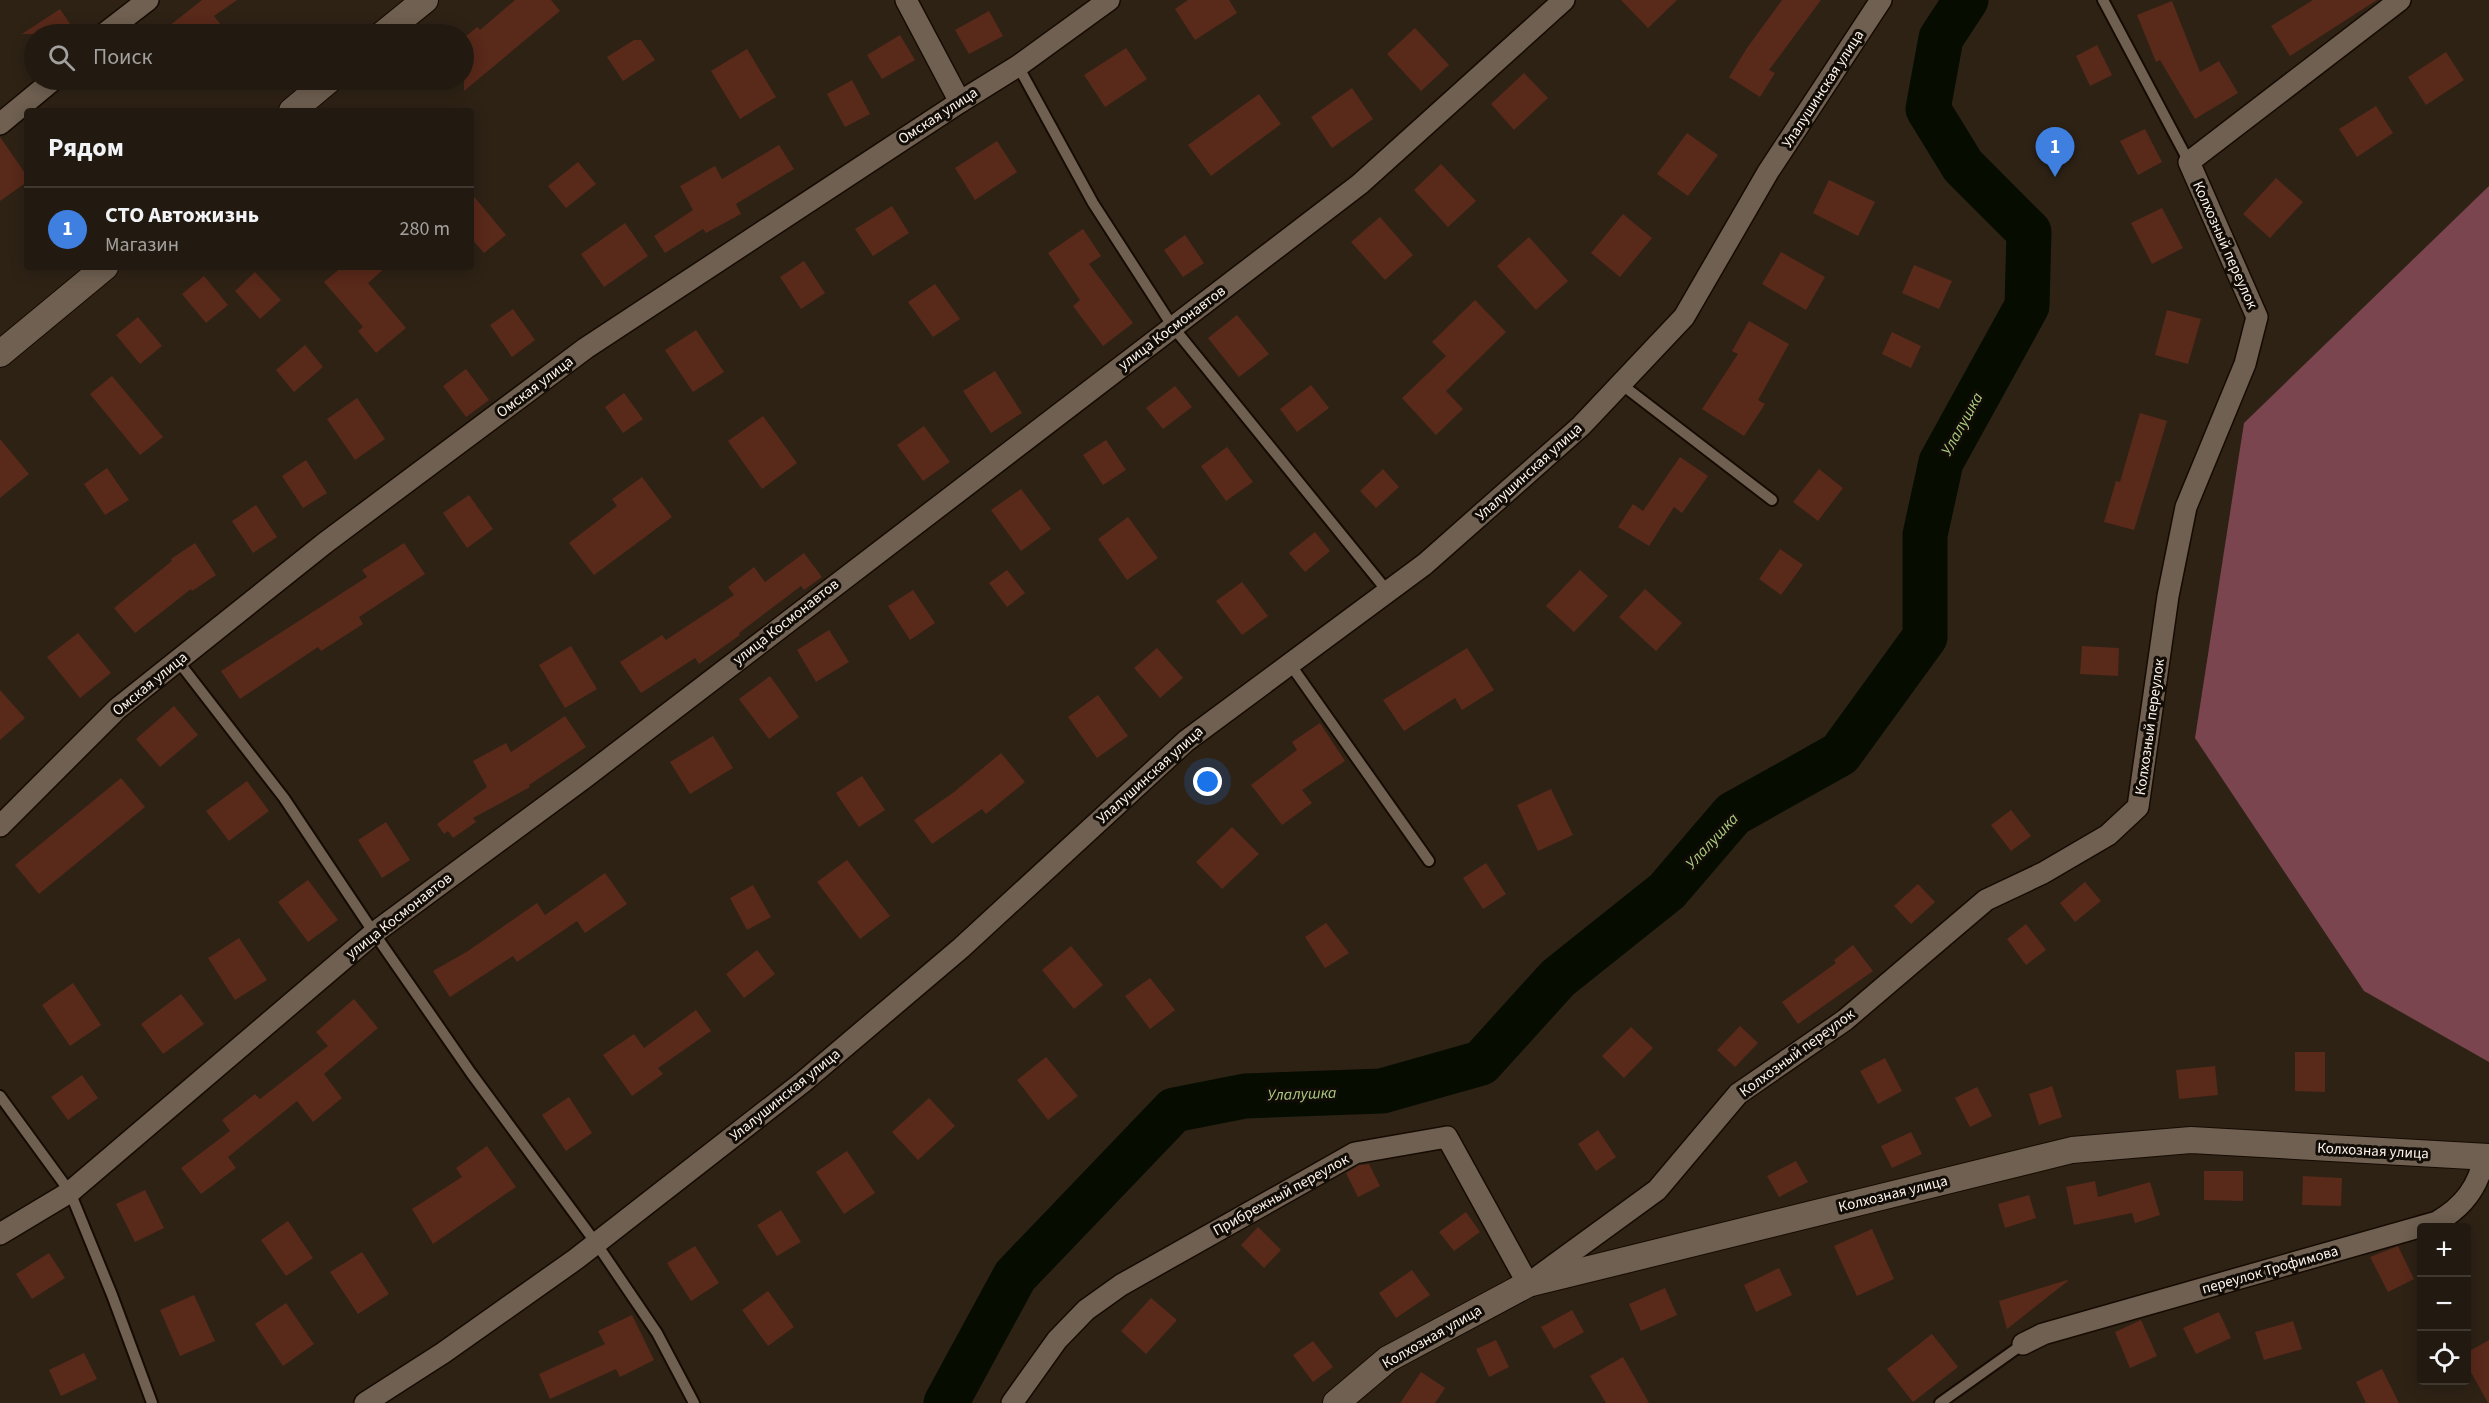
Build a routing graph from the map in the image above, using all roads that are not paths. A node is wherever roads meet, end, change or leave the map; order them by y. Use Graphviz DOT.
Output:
graph roads {
  1 [pos="148,0"];
  2 [pos="906,0"];
  3 [pos="1109,0"];
  4 [pos="1564,0"];
  5 [pos="1881,0"];
  6 [pos="2103,0"];
  7 [pos="2400,0"];
  8 [pos="412,7"];
  9 [pos="117,24"];
  10 [pos="394,24"];
  11 [pos="1018,66"];
  12 [pos="41,90"];
  13 [pos="317,90"];
  14 [pos="960,102"];
  15 [pos="296,108"];
  16 [pos="0,124"];
  17 [pos="2189,162"];
  18 [pos="101,270"];
  19 [pos="1173,327"];
  20 [pos="0,354"];
  21 [pos="1621,384"];
  22 [pos="1772,500"];
  23 [pos="1388,592"];
  24 [pos="177,661"];
  25 [pos="1290,664"];
  26 [pos="0,826"];
  27 [pos="1429,861"];
  28 [pos="374,933"];
  29 [pos="0,1096"];
  30 [pos="2487,1160"];
  31 [pos="70,1192"];
  32 [pos="0,1234"];
  33 [pos="596,1243"];
  34 [pos="1528,1284"];
  35 [pos="2023,1344"];
  36 [pos="152,1403"];
  37 [pos="365,1403"];
  38 [pos="693,1403"];
  39 [pos="1012,1403"];
  40 [pos="1336,1403"];
  41 [pos="1940,1403"];
  1 -- 9 [label="street"];
  2 -- 14 [label="street"];
  3 -- 11 [label="street, Омская улица"];
  4 -- 19 [label="street, улица Космонавтов"];
  5 -- 21 [label="street, Улалушинская улица"];
  6 -- 17 [label="lane"];
  7 -- 17 [label="street, Колхозный переулок"];
  8 -- 10 [label="street"];
  11 -- 14 [label="street, Омская улица"];
  11 -- 19 [label="lane"];
  12 -- 16 [label="street"];
  13 -- 15 [label="street"];
  14 -- 24 [label="street, Омская улица"];
  17 -- 34 [label="street, Колхозный переулок"];
  18 -- 20 [label="street"];
  19 -- 23 [label="lane"];
  19 -- 28 [label="street, улица Космонавтов"];
  21 -- 22 [label="lane"];
  21 -- 23 [label="street, Улалушинская улица"];
  23 -- 25 [label="street, Улалушинская улица"];
  24 -- 26 [label="street, Омская улица"];
  24 -- 28 [label="lane"];
  25 -- 27 [label="lane"];
  25 -- 33 [label="street, Улалушинская улица"];
  28 -- 31 [label="street, улица Космонавтов"];
  28 -- 33 [label="lane"];
  29 -- 31 [label="lane"];
  30 -- 34 [label="street, Колхозная улица"];
  30 -- 35 [label="street, переулок Трофимова"];
  31 -- 32 [label="street, улица Космонавтов"];
  31 -- 36 [label="lane"];
  33 -- 37 [label="street, Улалушинская улица"];
  33 -- 38 [label="lane"];
  34 -- 39 [label="street, Прибрежный переулок"];
  34 -- 40 [label="street, Колхозная улица"];
  35 -- 41 [label="lane"];
}
